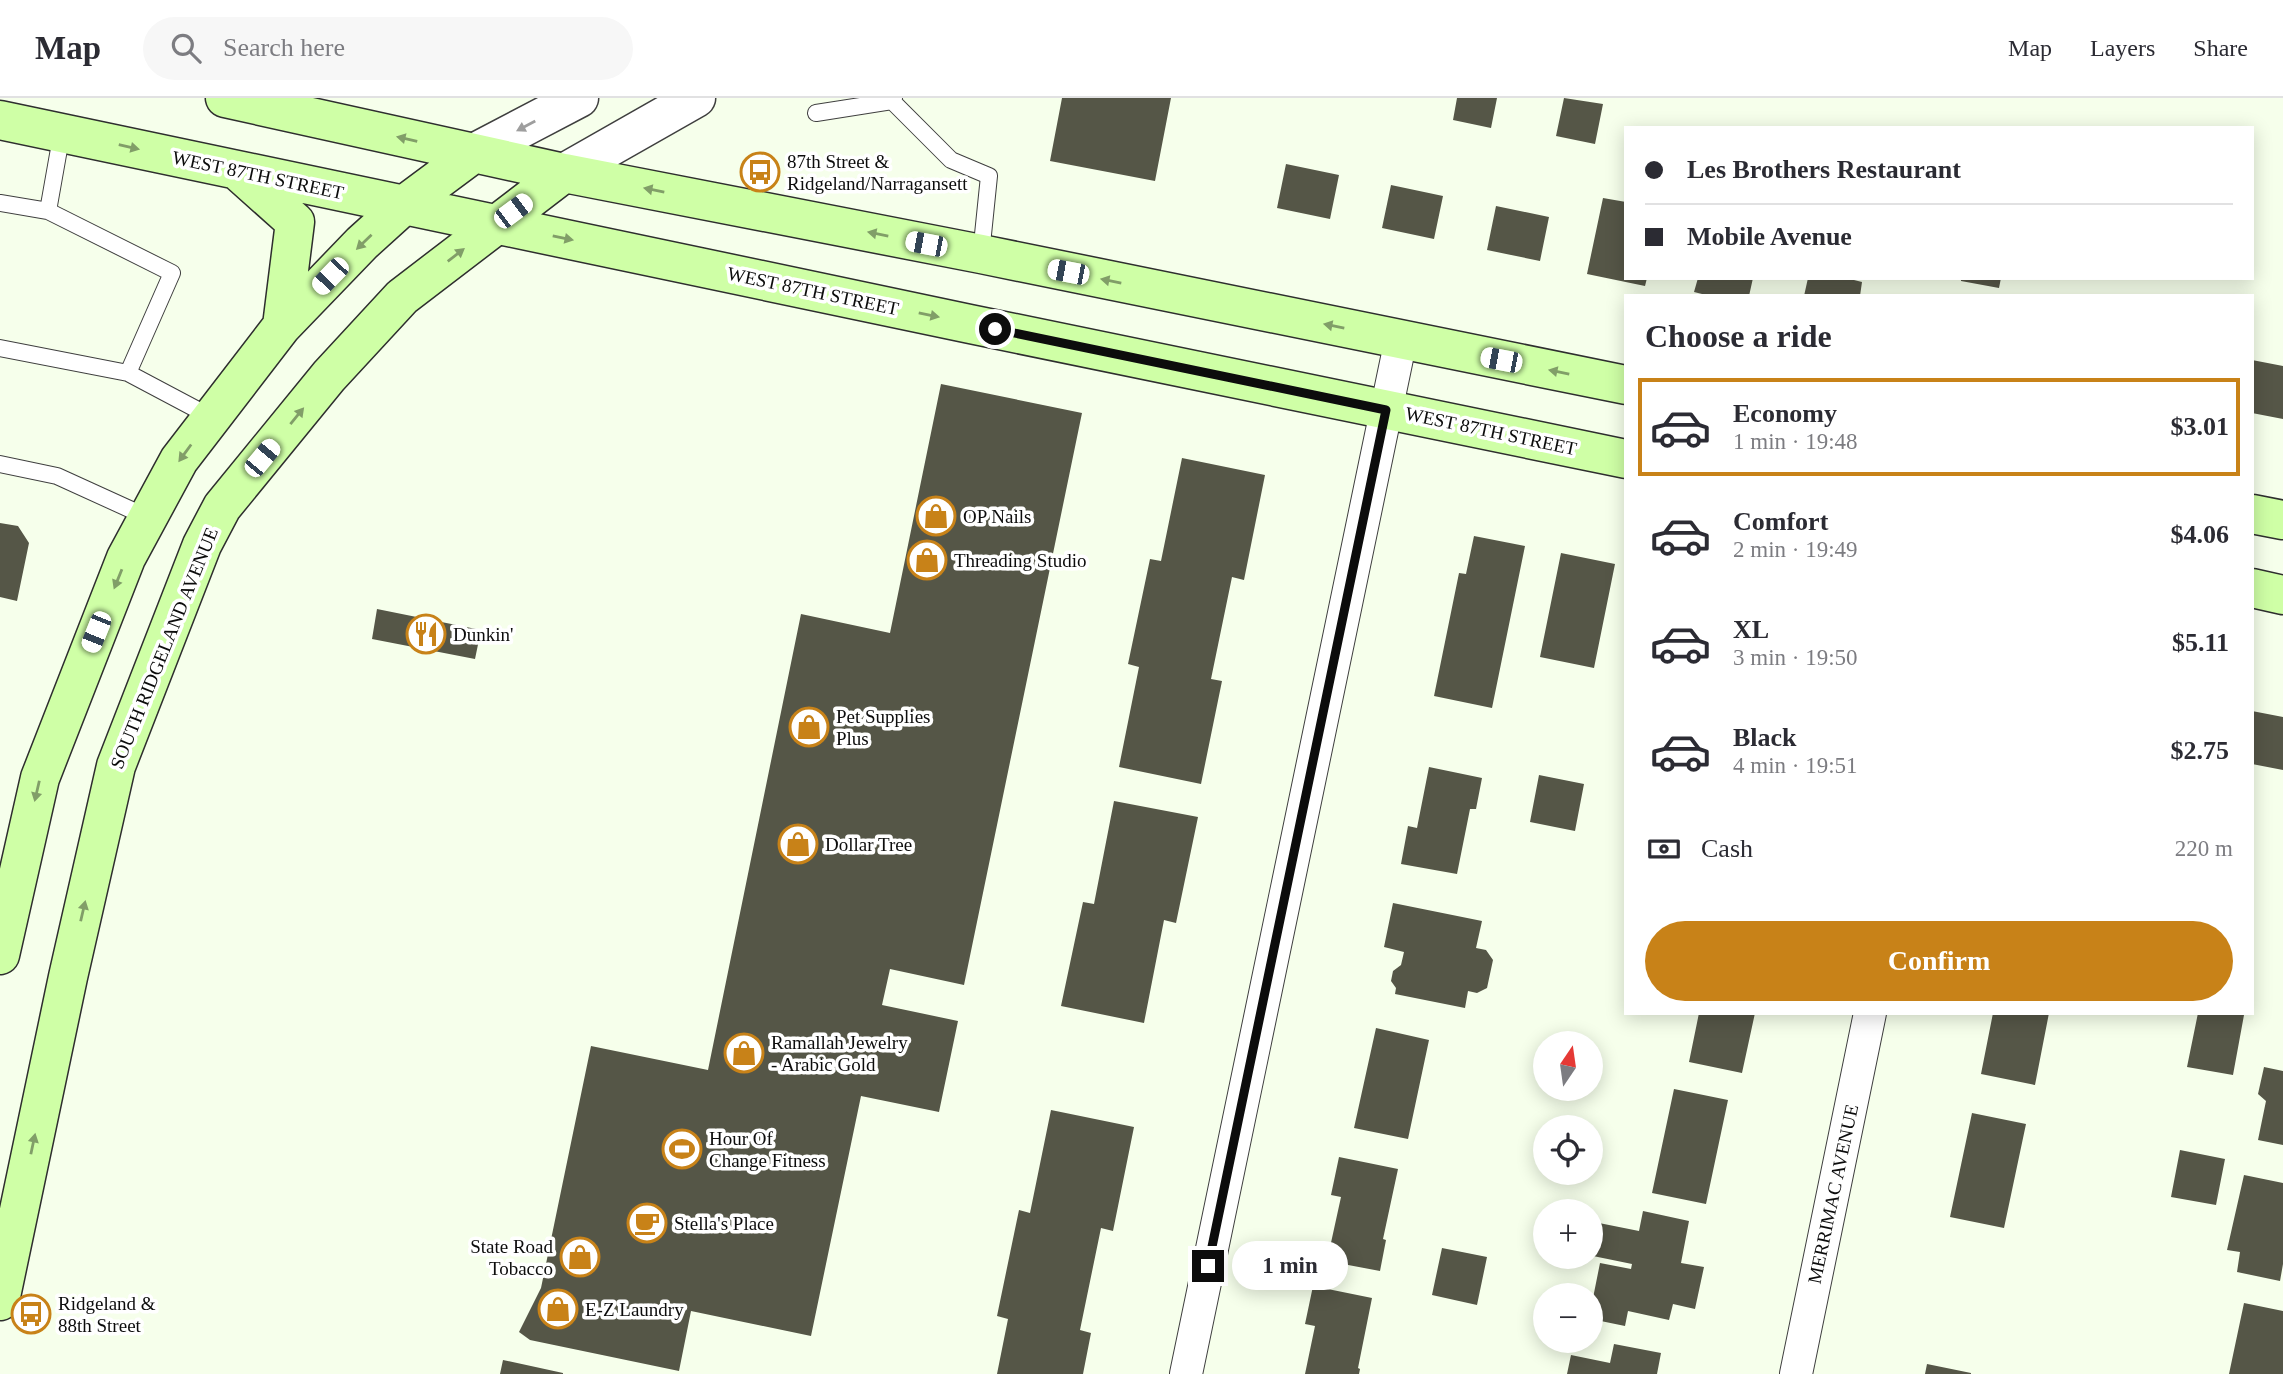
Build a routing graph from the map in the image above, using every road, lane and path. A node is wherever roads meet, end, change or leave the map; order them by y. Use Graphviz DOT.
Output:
graph roads {
  1 [pos="228,98"];
  2 [pos="579,98"];
  3 [pos="594,98"];
  4 [pos="696,98"];
  5 [pos="893,99"];
  6 [pos="816,113"];
  7 [pos="0,120"];
  8 [pos="62,132"];
  9 [pos="474,153"];
  10 [pos="238,171"];
  11 [pos="564,173"];
  12 [pos="0,203"];
  13 [pos="404,205"];
  14 [pos="48,211"];
  15 [pos="496,224"];
  16 [pos="981,254"];
  17 [pos="282,326"];
  18 [pos="1401,340"];
  19 [pos="0,348"];
  20 [pos="128,373"];
  21 [pos="1624,385"];
  22 [pos="1386,410"];
  23 [pos="211,417"];
  24 [pos="1624,459"];
  25 [pos="0,464"];
  26 [pos="2254,514"];
  27 [pos="148,517"];
  28 [pos="2283,520"];
  29 [pos="2254,588"];
  30 [pos="2283,595"];
  31 [pos="6,901"];
  32 [pos="0,955"];
  33 [pos="1870,1015"];
  34 [pos="0,1301"];
  35 [pos="1186,1374"];
  36 [pos="1796,1374"];
  9 -- 1 [label="main road, one-way"];
  2 -- 9 [label="street, one-way"];
  3 -- 11 [label="street"];
  4 -- 11 [label="street"];
  5 -- 6 [label="lane"];
  5 -- 16 [label="lane"];
  7 -- 8 [label="main road, WEST 87TH STREET"];
  8 -- 10 [label="main road, WEST 87TH STREET, one-way"];
  8 -- 14 [label="lane"];
  9 -- 11 [label="main road"];
  9 -- 13 [label="main road"];
  10 -- 13 [label="main road, WEST 87TH STREET"];
  10 -- 17 [label="main road"];
  11 -- 15 [label="main road, SOUTH RIDGELAND AVENUE"];
  16 -- 11 [label="main road, one-way"];
  12 -- 14 [label="lane"];
  13 -- 15 [label="main road, WEST 87TH STREET"];
  13 -- 17 [label="main road, one-way"];
  14 -- 20 [label="lane"];
  15 -- 22 [label="main road, WEST 87TH STREET, one-way"];
  34 -- 15 [label="main road, SOUTH RIDGELAND AVENUE, one-way"];
  18 -- 16 [label="main road, one-way"];
  17 -- 23 [label="main road"];
  21 -- 18 [label="main road, one-way"];
  18 -- 22 [label="street"];
  19 -- 20 [label="lane"];
  20 -- 23 [label="lane"];
  22 -- 24 [label="main road, WEST 87TH STREET"];
  22 -- 35 [label="street"];
  23 -- 27 [label="main road, one-way"];
  25 -- 27 [label="lane"];
  26 -- 28 [label="main road"];
  27 -- 31 [label="main road, one-way"];
  29 -- 30 [label="main road"];
  31 -- 32 [label="main road"];
  33 -- 36 [label="street, MERRIMAC AVENUE"];
}
